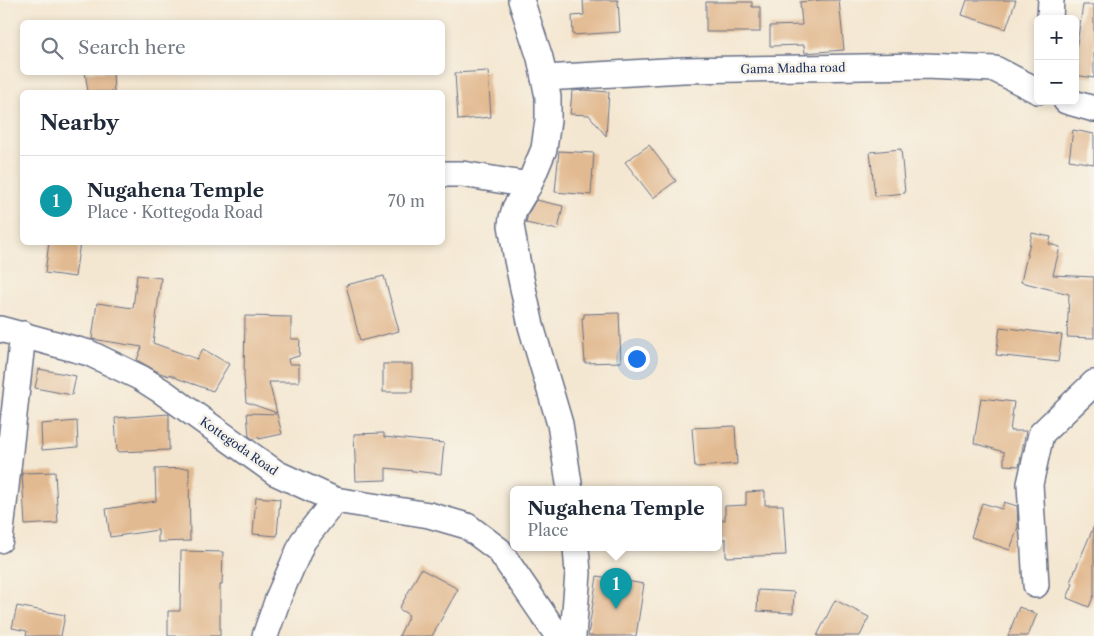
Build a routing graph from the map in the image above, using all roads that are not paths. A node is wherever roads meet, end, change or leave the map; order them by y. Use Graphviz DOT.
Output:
graph roads {
  1 [pos="521,0"];
  2 [pos="1051,0"];
  3 [pos="1050,15"];
  4 [pos="544,78"];
  5 [pos="1034,89"];
  6 [pos="1079,105"];
  7 [pos="1094,109"];
  8 [pos="445,174"];
  9 [pos="529,185"];
  10 [pos="12,331"];
  11 [pos="1094,383"];
  12 [pos="569,486"];
  13 [pos="335,500"];
  14 [pos="0,540"];
  15 [pos="576,551"];
  16 [pos="1036,585"];
  17 [pos="265,636"];
  18 [pos="558,636"];
  19 [pos="573,636"];
  1 -- 4 [label="street"];
  2 -- 3 [label="street"];
  4 -- 5 [label="street, Gama Madha road"];
  4 -- 9 [label="street"];
  6 -- 7 [label="street"];
  8 -- 9 [label="street"];
  9 -- 12 [label="street"];
  10 -- 13 [label="street, Kottegoda Road"];
  10 -- 14 [label="street"];
  11 -- 16 [label="street"];
  13 -- 17 [label="street"];
  13 -- 18 [label="street, Kottegoda Road"];
  15 -- 19 [label="street"];
}
